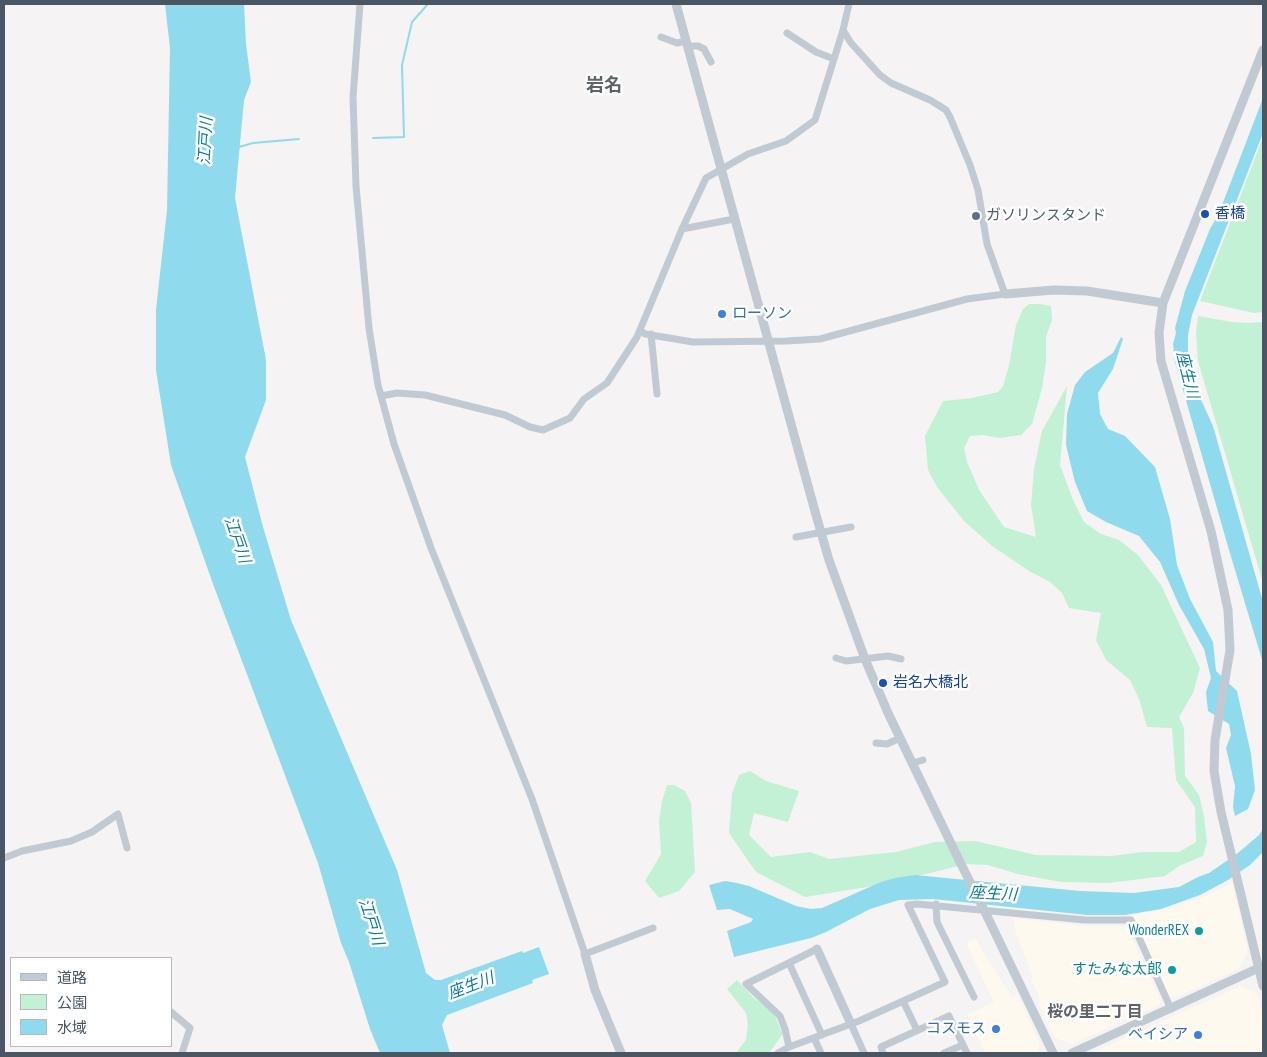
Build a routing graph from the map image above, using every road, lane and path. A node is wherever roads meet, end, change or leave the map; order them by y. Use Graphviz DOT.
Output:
graph roads {
  1 [pos="360,4"];
  2 [pos="676,4"];
  3 [pos="849,4"];
  4 [pos="843,30"];
  5 [pos="787,33"];
  6 [pos="660,37"];
  7 [pos="686,43"];
  8 [pos="1263,50"];
  9 [pos="834,59"];
  10 [pos="711,62"];
  11 [pos="720,169"];
  12 [pos="734,218"];
  13 [pos="682,229"];
  14 [pos="1005,294"];
  15 [pos="1163,303"];
  16 [pos="640,330"];
  17 [pos="651,334"];
  18 [pos="768,341"];
  19 [pos="657,394"];
  20 [pos="381,396"];
  21 [pos="850,527"];
  22 [pos="821,533"];
  23 [pos="796,537"];
  24 [pos="836,658"];
  25 [pos="865,659"];
  26 [pos="901,659"];
  27 [pos="900,738"];
  28 [pos="876,743"];
  29 [pos="923,760"];
  30 [pos="912,763"];
  31 [pos="128,848"];
  32 [pos="4,858"];
  33 [pos="936,904"];
  34 [pos="653,928"];
  35 [pos="818,949"];
  36 [pos="585,954"];
  37 [pos="790,963"];
  38 [pos="1261,967"];
  39 [pos="1263,986"];
  40 [pos="974,997"];
  41 [pos="903,1001"];
  42 [pos="1171,1008"];
  43 [pos="172,1013"];
  44 [pos="851,1024"];
  45 [pos="917,1030"];
  46 [pos="822,1035"];
  47 [pos="814,1038"];
  48 [pos="963,1045"];
  49 [pos="789,1047"];
  50 [pos="182,1053"];
  51 [pos="620,1053"];
  52 [pos="778,1053"];
  53 [pos="822,1053"];
  54 [pos="864,1053"];
  55 [pos="884,1053"];
  56 [pos="944,1053"];
  57 [pos="966,1053"];
  58 [pos="1053,1053"];
  59 [pos="1072,1053"];
  1 -- 20 [label="street"];
  2 -- 7 [label="street"];
  3 -- 4 [label="street"];
  4 -- 9 [label="street"];
  4 -- 14 [label="street"];
  5 -- 9 [label="street"];
  6 -- 7 [label="street"];
  7 -- 10 [label="street"];
  7 -- 11 [label="street"];
  8 -- 15 [label="street"];
  9 -- 11 [label="street"];
  11 -- 12 [label="street"];
  11 -- 13 [label="street"];
  12 -- 13 [label="street"];
  12 -- 18 [label="street"];
  13 -- 16 [label="street"];
  14 -- 15 [label="street"];
  14 -- 18 [label="street"];
  15 -- 38 [label="street"];
  16 -- 17 [label="street"];
  16 -- 20 [label="street"];
  17 -- 18 [label="street"];
  17 -- 19 [label="street"];
  18 -- 22 [label="street"];
  20 -- 36 [label="street"];
  21 -- 22 [label="street"];
  22 -- 23 [label="street"];
  22 -- 25 [label="street"];
  24 -- 25 [label="street"];
  25 -- 26 [label="street"];
  25 -- 27 [label="street"];
  27 -- 28 [label="street"];
  27 -- 30 [label="street"];
  29 -- 30 [label="street"];
  30 -- 58 [label="street, bridge"];
  31 -- 32 [label="street"];
  33 -- 40 [label="street"];
  33 -- 41 [label="street"];
  33 -- 42 [label="street"];
  34 -- 36 [label="street"];
  35 -- 37 [label="street"];
  35 -- 44 [label="street"];
  36 -- 51 [label="street"];
  37 -- 46 [label="street"];
  37 -- 49 [label="street"];
  38 -- 39 [label="street"];
  38 -- 42 [label="street"];
  41 -- 44 [label="street"];
  41 -- 45 [label="street"];
  42 -- 59 [label="street"];
  43 -- 50 [label="street"];
  44 -- 46 [label="street"];
  44 -- 54 [label="street"];
  45 -- 48 [label="street"];
  45 -- 55 [label="street"];
  46 -- 47 [label="street"];
  47 -- 49 [label="street"];
  47 -- 53 [label="street"];
  48 -- 56 [label="street"];
  48 -- 57 [label="street"];
  49 -- 52 [label="street"];
}
